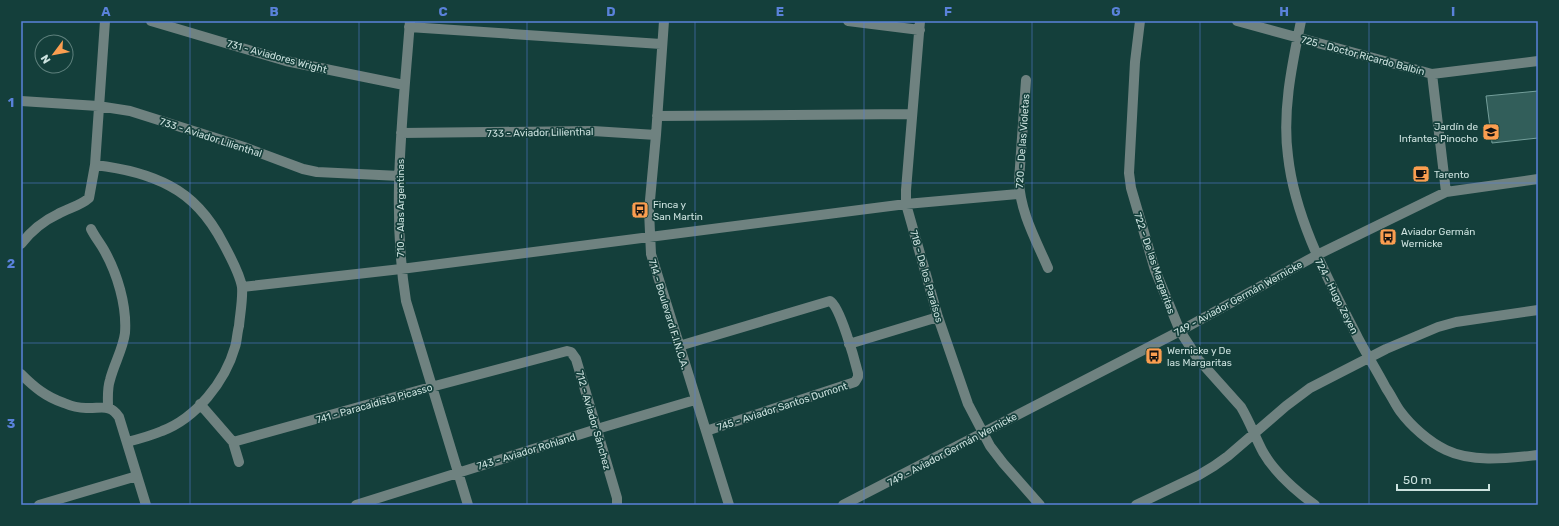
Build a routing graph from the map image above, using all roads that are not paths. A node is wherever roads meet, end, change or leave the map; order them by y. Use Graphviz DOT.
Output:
graph roads {
  1 [pos="105,21"];
  2 [pos="151,21"];
  3 [pos="664,21"];
  4 [pos="848,21"];
  5 [pos="1140,21"];
  6 [pos="1237,21"];
  7 [pos="1301,21"];
  8 [pos="409,24"];
  9 [pos="920,26"];
  10 [pos="1298,37"];
  11 [pos="661,44"];
  12 [pos="1538,61"];
  13 [pos="1432,74"];
  14 [pos="1026,80"];
  15 [pos="404,85"];
  16 [pos="21,101"];
  17 [pos="98,106"];
  18 [pos="912,114"];
  19 [pos="657,116"];
  20 [pos="401,133"];
  21 [pos="656,135"];
  22 [pos="94,165"];
  23 [pos="400,176"];
  24 [pos="1538,179"];
  25 [pos="1446,192"];
  26 [pos="1019,194"];
  27 [pos="906,204"];
  28 [pos="91,229"];
  29 [pos="650,237"];
  30 [pos="21,244"];
  31 [pos="1317,255"];
  32 [pos="1048,268"];
  33 [pos="401,269"];
  34 [pos="242,286"];
  35 [pos="1538,310"];
  36 [pos="938,317"];
  37 [pos="1180,331"];
  38 [pos="849,344"];
  39 [pos="679,346"];
  40 [pos="563,351"];
  41 [pos="1369,357"];
  42 [pos="21,374"];
  43 [pos="431,387"];
  44 [pos="696,400"];
  45 [pos="200,404"];
  46 [pos="108,407"];
  47 [pos="597,429"];
  48 [pos="706,431"];
  49 [pos="982,433"];
  50 [pos="1255,433"];
  51 [pos="127,442"];
  52 [pos="233,442"];
  53 [pos="1538,455"];
  54 [pos="239,462"];
  55 [pos="458,472"];
  56 [pos="137,476"];
  57 [pos="617,501"];
  58 [pos="39,505"];
  59 [pos="146,505"];
  60 [pos="356,505"];
  61 [pos="468,505"];
  62 [pos="729,505"];
  63 [pos="844,505"];
  64 [pos="1040,505"];
  65 [pos="1136,505"];
  66 [pos="1315,505"];
  1 -- 17 [label="street"];
  2 -- 15 [label="street, 731 - Aviadores Wright"];
  3 -- 11 [label="street, 714 - Boulevard F.I.N.C.A."];
  4 -- 9 [label="street"];
  5 -- 37 [label="street, 722 - De las Margaritas"];
  6 -- 10 [label="street, 725 - Doctor Ricardo Balbín"];
  7 -- 10 [label="street, 724 - Hugo Zeyen"];
  8 -- 11 [label="street"];
  8 -- 15 [label="street, 710 - Alas Argentinas"];
  9 -- 18 [label="street, 718 - De los Paraísos"];
  10 -- 13 [label="street, 725 - Doctor Ricardo Balbín"];
  10 -- 31 [label="street, 724 - Hugo Zeyen"];
  11 -- 19 [label="street, 714 - Boulevard F.I.N.C.A."];
  12 -- 13 [label="street, 725 - Doctor Ricardo Balbín"];
  13 -- 25 [label="street"];
  14 -- 26 [label="street, 720 - De las Violetas"];
  15 -- 20 [label="street, 710 - Alas Argentinas"];
  16 -- 17 [label="street, 733 - Aviador Lilienthal"];
  17 -- 22 [label="street"];
  17 -- 23 [label="street, 733 - Aviador Lilienthal"];
  18 -- 19 [label="street"];
  18 -- 27 [label="street, 718 - De los Paraísos"];
  19 -- 21 [label="street, 714 - Boulevard F.I.N.C.A."];
  20 -- 21 [label="street, 733 - Aviador Lilienthal"];
  20 -- 23 [label="street, 710 - Alas Argentinas"];
  21 -- 29 [label="street, 714 - Boulevard F.I.N.C.A."];
  22 -- 30 [label="street"];
  22 -- 34 [label="street"];
  23 -- 33 [label="street, 710 - Alas Argentinas"];
  24 -- 25 [label="street, 749 - Aviador Germán Wernicke"];
  25 -- 31 [label="street, 749 - Aviador Germán Wernicke"];
  26 -- 27 [label="street"];
  26 -- 32 [label="street, 720 - De las Violetas"];
  27 -- 29 [label="street"];
  27 -- 36 [label="street, 718 - De los Paraísos"];
  28 -- 46 [label="street"];
  29 -- 33 [label="street"];
  29 -- 39 [label="street, 714 - Boulevard F.I.N.C.A."];
  31 -- 37 [label="street, 749 - Aviador Germán Wernicke"];
  31 -- 41 [label="street, 724 - Hugo Zeyen"];
  33 -- 34 [label="street"];
  33 -- 43 [label="street, 710 - Alas Argentinas"];
  34 -- 45 [label="street"];
  35 -- 41 [label="street"];
  36 -- 38 [label="street"];
  36 -- 49 [label="street, 718 - De los Paraísos"];
  37 -- 49 [label="street, 749 - Aviador Germán Wernicke"];
  37 -- 50 [label="street, 722 - De las Margaritas"];
  38 -- 39 [label="street"];
  38 -- 48 [label="street, 745 - Aviador Santos Dumont"];
  39 -- 44 [label="street, 714 - Boulevard F.I.N.C.A."];
  40 -- 43 [label="street, 741 - Paracaidista Picasso"];
  40 -- 47 [label="street, 712 - Aviador Sánchez"];
  41 -- 50 [label="street"];
  41 -- 53 [label="street, 724 - Hugo Zeyen"];
  42 -- 46 [label="street"];
  43 -- 52 [label="street, 741 - Paracaidista Picasso"];
  43 -- 55 [label="street, 710 - Alas Argentinas"];
  44 -- 47 [label="street, 743 - Aviador Rohland"];
  44 -- 48 [label="street, 714 - Boulevard F.I.N.C.A."];
  45 -- 51 [label="street"];
  45 -- 52 [label="street"];
  46 -- 51 [label="street"];
  47 -- 55 [label="street, 743 - Aviador Rohland"];
  47 -- 57 [label="street, 712 - Aviador Sánchez"];
  48 -- 62 [label="street, 714 - Boulevard F.I.N.C.A."];
  49 -- 63 [label="street, 749 - Aviador Germán Wernicke"];
  49 -- 64 [label="street, 718 - De los Paraísos"];
  50 -- 65 [label="street"];
  50 -- 66 [label="street, 722 - De las Margaritas"];
  51 -- 56 [label="street"];
  52 -- 54 [label="street"];
  55 -- 60 [label="street, 743 - Aviador Rohland"];
  55 -- 61 [label="street, 710 - Alas Argentinas"];
  56 -- 58 [label="street"];
  56 -- 59 [label="street"];
}
